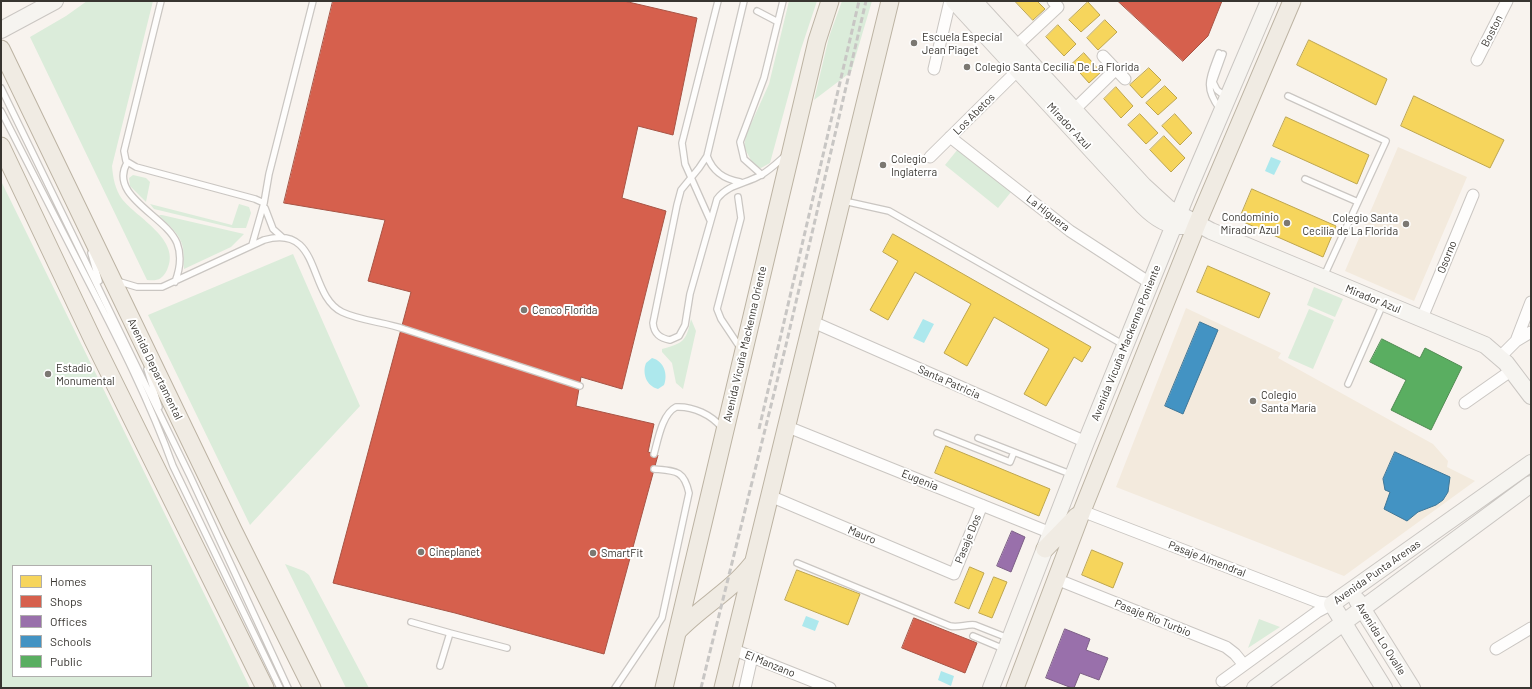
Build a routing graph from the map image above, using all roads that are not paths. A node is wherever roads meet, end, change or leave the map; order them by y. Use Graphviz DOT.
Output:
graph roads {
  1 [pos="55,1"];
  2 [pos="161,1"];
  3 [pos="313,1"];
  4 [pos="718,1"];
  5 [pos="744,1"];
  6 [pos="783,1"];
  7 [pos="830,1"];
  8 [pos="890,1"];
  9 [pos="950,1"];
  10 [pos="954,1"];
  11 [pos="974,1"];
  12 [pos="1053,1"];
  13 [pos="1269,1"];
  14 [pos="1292,1"];
  15 [pos="1507,1"];
  16 [pos="757,12"];
  17 [pos="778,22"];
  18 [pos="1,30"];
  19 [pos="1015,47"];
  20 [pos="1,48"];
  21 [pos="1103,56"];
  22 [pos="1477,60"];
  23 [pos="1116,69"];
  24 [pos="934,70"];
  25 [pos="1018,70"];
  26 [pos="1125,79"];
  27 [pos="1,88"];
  28 [pos="1288,96"];
  29 [pos="1226,105"];
  30 [pos="1074,110"];
  31 [pos="1,111"];
  32 [pos="950,137"];
  33 [pos="1,146"];
  34 [pos="792,150"];
  35 [pos="706,156"];
  36 [pos="930,157"];
  37 [pos="127,163"];
  38 [pos="762,175"];
  39 [pos="691,178"];
  40 [pos="1304,179"];
  41 [pos="742,182"];
  42 [pos="1473,195"];
  43 [pos="738,197"];
  44 [pos="842,200"];
  45 [pos="1358,202"];
  46 [pos="264,204"];
  47 [pos="84,220"];
  48 [pos="710,220"];
  49 [pos="1176,220"];
  50 [pos="1197,224"];
  51 [pos="282,237"];
  52 [pos="252,245"];
  53 [pos="111,278"];
  54 [pos="1323,278"];
  55 [pos="175,282"];
  56 [pos="1150,283"];
  57 [pos="102,293"];
  58 [pos="1531,302"];
  59 [pos="1383,303"];
  60 [pos="127,311"];
  61 [pos="1422,318"];
  62 [pos="812,322"];
  63 [pos="1531,332"];
  64 [pos="1516,341"];
  65 [pos="1125,346"];
  66 [pos="743,352"];
  67 [pos="1500,357"];
  68 [pos="1512,370"];
  69 [pos="1348,384"];
  70 [pos="580,386"];
  71 [pos="1531,396"];
  72 [pos="1465,403"];
  73 [pos="788,427"];
  74 [pos="167,430"];
  75 [pos="724,432"];
  76 [pos="937,433"];
  77 [pos="978,438"];
  78 [pos="1086,442"];
  79 [pos="1014,452"];
  80 [pos="654,454"];
  81 [pos="1531,463"];
  82 [pos="654,469"];
  83 [pos="1073,476"];
  84 [pos="1531,484"];
  85 [pos="770,496"];
  86 [pos="982,505"];
  87 [pos="1082,512"];
  88 [pos="1051,533"];
  89 [pos="1045,549"];
  90 [pos="754,561"];
  91 [pos="797,563"];
  92 [pos="954,574"];
  93 [pos="1056,579"];
  94 [pos="1351,590"];
  95 [pos="1332,604"];
  96 [pos="1362,608"];
  97 [pos="411,622"];
  98 [pos="1343,622"];
  99 [pos="1531,628"];
  100 [pos="678,631"];
  101 [pos="450,633"];
  102 [pos="973,636"];
  103 [pos="1008,644"];
  104 [pos="507,648"];
  105 [pos="732,649"];
  106 [pos="1496,649"];
  107 [pos="752,657"];
  108 [pos="1244,665"];
  109 [pos="440,666"];
  110 [pos="622,678"];
  111 [pos="1222,681"];
  112 [pos="265,688"];
  113 [pos="280,688"];
  114 [pos="288,688"];
  115 [pos="312,688"];
  116 [pos="615,688"];
  117 [pos="621,688"];
  118 [pos="664,688"];
  119 [pos="723,688"];
  120 [pos="745,688"];
  121 [pos="830,688"];
  122 [pos="991,688"];
  123 [pos="1015,688"];
  124 [pos="1255,688"];
  125 [pos="1384,688"];
  126 [pos="1412,688"];
  1 -- 18 [label="main road"];
  2 -- 37 [label="lane"];
  3 -- 46 [label="lane"];
  4 -- 39 [label="lane"];
  5 -- 35 [label="lane"];
  6 -- 17 [label="lane"];
  7 -- 34 [label="main road, Avenida Vicuña Mackenna Oriente"];
  8 -- 44 [label="main road"];
  9 -- 24 [label="street"];
  10 -- 25 [label="main road, Mirador Azul"];
  11 -- 19 [label="main road, Mirador Azul"];
  12 -- 19 [label="street"];
  13 -- 29 [label="main road, Avenida Vicuña Mackenna Poniente"];
  14 -- 50 [label="main road, Avenida Vicuña Mackenna Poniente"];
  15 -- 22 [label="street, Boston"];
  16 -- 17 [label="lane"];
  17 -- 38 [label="lane"];
  19 -- 30 [label="main road, Mirador Azul"];
  20 -- 47 [label="main road, Avenida Departamental"];
  21 -- 23 [label="street"];
  23 -- 26 [label="street"];
  23 -- 30 [label="street"];
  25 -- 32 [label="street, Los Abetos"];
  25 -- 49 [label="main road, Mirador Azul"];
  27 -- 57 [label="lane"];
  28 -- 45 [label="lane"];
  29 -- 29 [label="lane"];
  29 -- 49 [label="main road, Avenida Vicuña Mackenna Poniente"];
  30 -- 49 [label="main road, Mirador Azul"];
  31 -- 113 [label="lane"];
  32 -- 36 [label="street, Los Abetos"];
  32 -- 56 [label="street, La Higuera"];
  33 -- 112 [label="main road"];
  34 -- 38 [label="lane"];
  34 -- 66 [label="main road, Avenida Vicuña Mackenna Oriente"];
  35 -- 39 [label="lane"];
  35 -- 41 [label="lane"];
  37 -- 46 [label="lane"];
  37 -- 55 [label="lane"];
  38 -- 41 [label="lane"];
  39 -- 48 [label="lane"];
  39 -- 48 [label="lane"];
  40 -- 45 [label="lane"];
  41 -- 48 [label="lane"];
  42 -- 61 [label="street, Osorno"];
  43 -- 66 [label="lane"];
  44 -- 62 [label="main road"];
  44 -- 65 [label="lane"];
  45 -- 54 [label="lane"];
  46 -- 51 [label="lane"];
  46 -- 52 [label="lane"];
  47 -- 53 [label="main road, Avenida Departamental"];
  47 -- 57 [label="lane"];
  49 -- 50 [label="main road, Mirador Azul"];
  49 -- 56 [label="main road, Avenida Vicuña Mackenna Poniente"];
  50 -- 54 [label="main road, Mirador Azul"];
  50 -- 87 [label="main road, Avenida Vicuña Mackenna Poniente"];
  51 -- 52 [label="lane"];
  51 -- 70 [label="lane"];
  52 -- 55 [label="lane"];
  53 -- 55 [label="lane"];
  53 -- 60 [label="main road, Avenida Departamental"];
  54 -- 59 [label="main road, Mirador Azul"];
  56 -- 65 [label="main road, Avenida Vicuña Mackenna Poniente"];
  57 -- 74 [label="lane"];
  58 -- 64 [label="street"];
  59 -- 61 [label="main road, Mirador Azul"];
  59 -- 69 [label="lane"];
  60 -- 74 [label="lane"];
  60 -- 115 [label="main road, Avenida Departamental"];
  61 -- 67 [label="main road, Mirador Azul"];
  62 -- 73 [label="main road"];
  62 -- 78 [label="street, Santa Patricia"];
  63 -- 64 [label="street"];
  64 -- 67 [label="street"];
  65 -- 78 [label="main road, Avenida Vicuña Mackenna Poniente"];
  66 -- 75 [label="main road, Avenida Vicuña Mackenna Oriente"];
  67 -- 68 [label="main road, Mirador Azul"];
  68 -- 71 [label="main road, Mirador Azul"];
  68 -- 72 [label="street"];
  73 -- 85 [label="main road"];
  73 -- 86 [label="street, Eugenia"];
  74 -- 114 [label="lane"];
  75 -- 80 [label="lane"];
  75 -- 100 [label="main road, Avenida Vicuña Mackenna Oriente"];
  76 -- 79 [label="lane"];
  77 -- 79 [label="lane"];
  78 -- 83 [label="main road, Avenida Vicuña Mackenna Poniente"];
  79 -- 83 [label="lane"];
  81 -- 94 [label="main road, Avenida Punta Arenas"];
  82 -- 110 [label="lane"];
  83 -- 88 [label="main road, Avenida Vicuña Mackenna Poniente"];
  84 -- 96 [label="main road, Avenida Punta Arenas"];
  85 -- 90 [label="main road"];
  85 -- 92 [label="street, Mauro"];
  86 -- 88 [label="street, Eugenia"];
  86 -- 92 [label="street, Pasaje Dos"];
  87 -- 89 [label="main road"];
  87 -- 93 [label="main road, Avenida Vicuña Mackenna Poniente"];
  87 -- 95 [label="street, Pasaje Almendral"];
  88 -- 89 [label="main road, Avenida Vicuña Mackenna Poniente"];
  89 -- 103 [label="main road, Avenida Vicuña Mackenna Poniente"];
  90 -- 100 [label="main road"];
  90 -- 105 [label="main road"];
  91 -- 103 [label="lane"];
  93 -- 108 [label="street, Pasaje Río Turbio"];
  93 -- 123 [label="main road, Avenida Vicuña Mackenna Poniente"];
  94 -- 95 [label="main road, Avenida Punta Arenas"];
  94 -- 96 [label="main road, Avenida Lo Ovalle"];
  95 -- 98 [label="main road"];
  95 -- 108 [label="street, Avenida Punta Arenas"];
  96 -- 98 [label="main road, Avenida Punta Arenas"];
  96 -- 126 [label="main road, Avenida Lo Ovalle"];
  97 -- 101 [label="lane"];
  98 -- 124 [label="main road, Avenida Punta Arenas"];
  98 -- 125 [label="main road"];
  99 -- 106 [label="street"];
  100 -- 118 [label="main road, Avenida Vicuña Mackenna Oriente"];
  101 -- 104 [label="lane"];
  101 -- 109 [label="lane"];
  102 -- 103 [label="lane"];
  103 -- 122 [label="main road, Avenida Vicuña Mackenna Poniente"];
  105 -- 107 [label="street, El Manzano"];
  105 -- 119 [label="main road"];
  107 -- 120 [label="street"];
  107 -- 121 [label="street, El Manzano"];
  108 -- 111 [label="street, Avenida Punta Arenas"];
  110 -- 116 [label="lane"];
  110 -- 117 [label="lane"];
}
